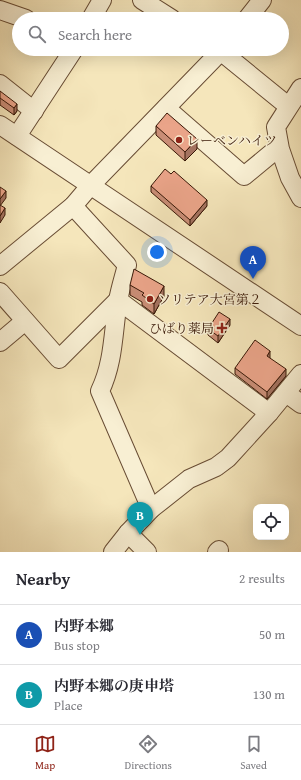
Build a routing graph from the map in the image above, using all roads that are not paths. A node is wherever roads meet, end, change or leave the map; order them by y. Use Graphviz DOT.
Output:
graph roads {
  1 [pos="3,0"];
  2 [pos="102,0"];
  3 [pos="142,0"];
  4 [pos="262,0"];
  5 [pos="0,6"];
  6 [pos="0,10"];
  7 [pos="95,12"];
  8 [pos="161,12"];
  9 [pos="253,12"];
  10 [pos="12,14"];
  11 [pos="69,56"];
  12 [pos="215,56"];
  13 [pos="228,56"];
  14 [pos="0,84"];
  15 [pos="301,88"];
  16 [pos="288,106"];
  17 [pos="166,108"];
  18 [pos="34,111"];
  19 [pos="0,125"];
  20 [pos="17,136"];
  21 [pos="272,152"];
  22 [pos="90,186"];
  23 [pos="301,198"];
  24 [pos="73,206"];
  25 [pos="0,266"];
  26 [pos="0,292"];
  27 [pos="118,300"];
  28 [pos="25,321"];
  29 [pos="301,326"];
  30 [pos="0,342"];
  31 [pos="301,374"];
  32 [pos="286,393"];
  33 [pos="301,404"];
  34 [pos="270,413"];
  35 [pos="151,509"];
  36 [pos="128,533"];
  37 [pos="113,552"];
  38 [pos="147,552"];
  1 -- 5 [label="street"];
  2 -- 7 [label="street"];
  3 -- 8 [label="street"];
  4 -- 9 [label="street"];
  6 -- 10 [label="street"];
  11 -- 18 [label="street"];
  12 -- 17 [label="street"];
  13 -- 16 [label="street"];
  14 -- 18 [label="street"];
  15 -- 16 [label="street"];
  16 -- 23 [label="street"];
  17 -- 21 [label="street"];
  17 -- 22 [label="street"];
  18 -- 20 [label="street"];
  19 -- 20 [label="street"];
  20 -- 22 [label="street"];
  22 -- 24 [label="street"];
  22 -- 29 [label="street"];
  24 -- 25 [label="street"];
  24 -- 27 [label="street"];
  26 -- 28 [label="street"];
  27 -- 28 [label="street"];
  27 -- 34 [label="street"];
  27 -- 35 [label="street"];
  28 -- 30 [label="street"];
  31 -- 32 [label="street"];
  32 -- 33 [label="street"];
  32 -- 34 [label="street"];
  34 -- 35 [label="street"];
  35 -- 36 [label="street"];
  36 -- 37 [label="street"];
  36 -- 38 [label="street"];
}
